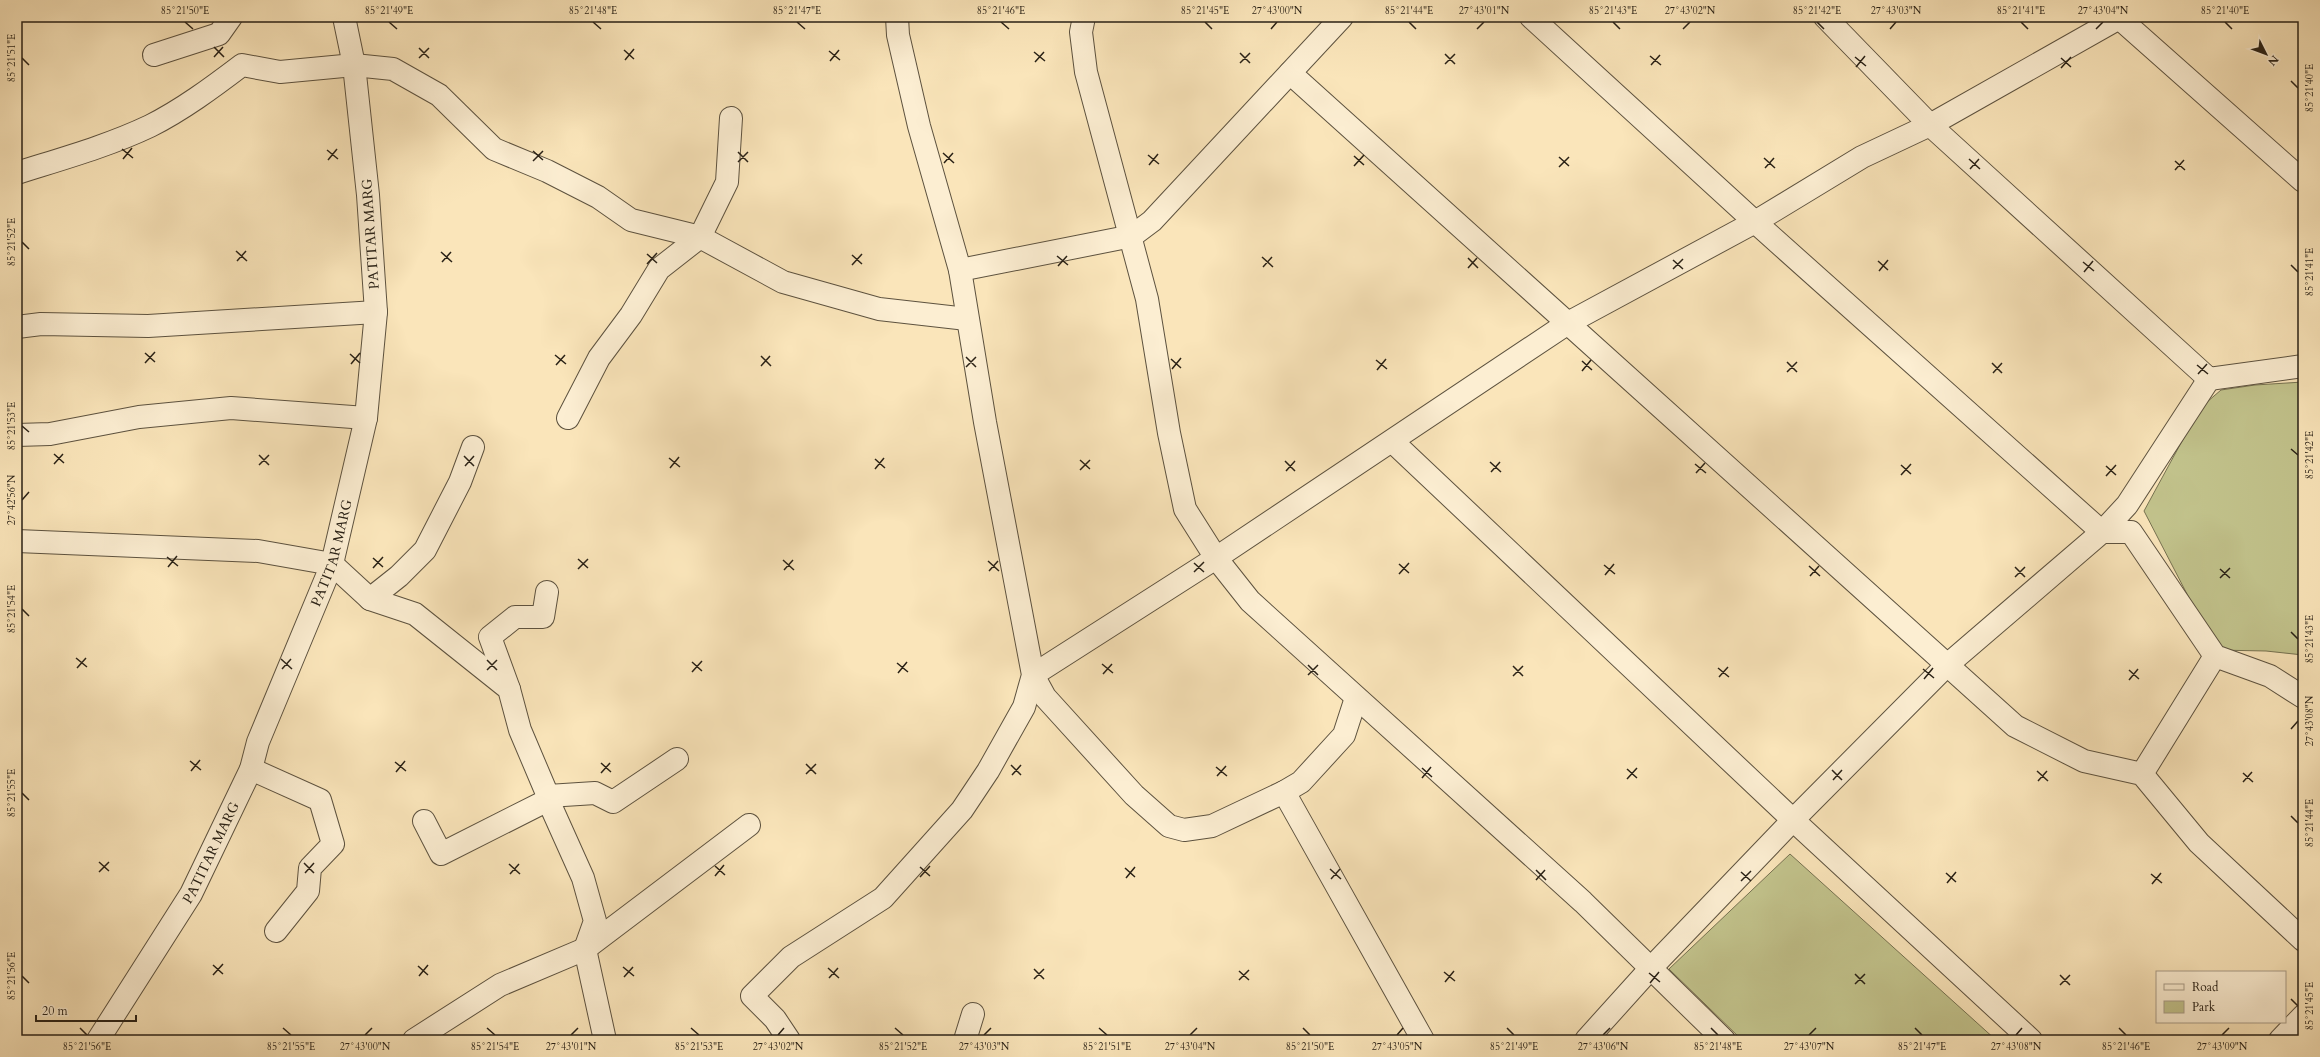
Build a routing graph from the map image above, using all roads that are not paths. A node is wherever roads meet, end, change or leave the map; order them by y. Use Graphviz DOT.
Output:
graph roads {
  1 [pos="231,17"];
  2 [pos="344,17"];
  3 [pos="897,17"];
  4 [pos="1084,17"];
  5 [pos="1342,17"];
  6 [pos="1531,17"];
  7 [pos="1825,17"];
  8 [pos="2119,17"];
  9 [pos="154,55"];
  10 [pos="354,65"];
  11 [pos="1290,73"];
  12 [pos="732,118"];
  13 [pos="1930,125"];
  14 [pos="17,173"];
  15 [pos="2303,181"];
  16 [pos="1755,222"];
  17 [pos="1132,236"];
  18 [pos="700,237"];
  19 [pos="960,270"];
  20 [pos="376,312"];
  21 [pos="967,319"];
  22 [pos="1568,323"];
  23 [pos="17,326"];
  24 [pos="2303,366"];
  25 [pos="2209,379"];
  26 [pos="366,418"];
  27 [pos="568,418"];
  28 [pos="17,435"];
  29 [pos="1392,442"];
  30 [pos="473,447"];
  31 [pos="2102,532"];
  32 [pos="17,541"];
  33 [pos="1216,558"];
  34 [pos="332,564"];
  35 [pos="547,592"];
  36 [pos="370,599"];
  37 [pos="2215,656"];
  38 [pos="1946,666"];
  39 [pos="1033,675"];
  40 [pos="509,689"];
  41 [pos="2303,697"];
  42 [pos="1356,698"];
  43 [pos="677,759"];
  44 [pos="251,769"];
  45 [pos="2142,774"];
  46 [pos="1284,792"];
  47 [pos="548,798"];
  48 [pos="1793,820"];
  49 [pos="424,821"];
  50 [pos="749,825"];
  51 [pos="276,931"];
  52 [pos="2303,940"];
  53 [pos="585,949"];
  54 [pos="1650,969"];
  55 [pos="973,1014"];
  56 [pos="2303,1016"];
  57 [pos="98,1040"];
  58 [pos="414,1040"];
  59 [pos="605,1040"];
  60 [pos="789,1040"];
  61 [pos="965,1040"];
  62 [pos="1423,1040"];
  63 [pos="1586,1040"];
  64 [pos="1724,1040"];
  65 [pos="2031,1040"];
  66 [pos="2280,1040"];
  1 -- 9 [label="street"];
  2 -- 10 [label="street, PATITAR MARG"];
  3 -- 19 [label="street"];
  4 -- 17 [label="street"];
  5 -- 11 [label="street"];
  6 -- 16 [label="street"];
  7 -- 13 [label="street"];
  8 -- 13 [label="street"];
  8 -- 15 [label="street"];
  10 -- 14 [label="street"];
  10 -- 18 [label="street"];
  10 -- 20 [label="street, PATITAR MARG"];
  11 -- 17 [label="street"];
  11 -- 22 [label="street"];
  12 -- 18 [label="street"];
  13 -- 16 [label="street"];
  13 -- 25 [label="street"];
  16 -- 22 [label="street"];
  16 -- 31 [label="street"];
  17 -- 19 [label="street"];
  17 -- 33 [label="street"];
  18 -- 21 [label="street"];
  18 -- 27 [label="street"];
  19 -- 21 [label="street"];
  20 -- 23 [label="street"];
  20 -- 26 [label="street, PATITAR MARG"];
  21 -- 39 [label="street"];
  22 -- 29 [label="street"];
  22 -- 38 [label="street"];
  24 -- 25 [label="street"];
  25 -- 31 [label="street"];
  26 -- 28 [label="street"];
  26 -- 34 [label="street, PATITAR MARG"];
  29 -- 33 [label="street"];
  29 -- 48 [label="street"];
  30 -- 36 [label="street"];
  31 -- 37 [label="street"];
  31 -- 38 [label="street"];
  32 -- 34 [label="street"];
  33 -- 39 [label="street"];
  33 -- 42 [label="street"];
  34 -- 36 [label="street"];
  34 -- 44 [label="street, PATITAR MARG"];
  35 -- 40 [label="street"];
  36 -- 40 [label="street"];
  37 -- 41 [label="street"];
  37 -- 45 [label="street"];
  38 -- 45 [label="street"];
  38 -- 48 [label="street"];
  39 -- 46 [label="street"];
  39 -- 60 [label="street"];
  40 -- 47 [label="street"];
  42 -- 46 [label="street"];
  42 -- 54 [label="street"];
  43 -- 47 [label="street"];
  44 -- 51 [label="street"];
  44 -- 57 [label="street, PATITAR MARG"];
  45 -- 52 [label="street"];
  46 -- 62 [label="street"];
  47 -- 49 [label="street"];
  47 -- 53 [label="street"];
  48 -- 54 [label="street"];
  48 -- 65 [label="street"];
  50 -- 53 [label="street"];
  53 -- 58 [label="street"];
  53 -- 59 [label="street"];
  54 -- 63 [label="street"];
  54 -- 64 [label="street"];
  55 -- 61 [label="street"];
  56 -- 66 [label="street"];
}
